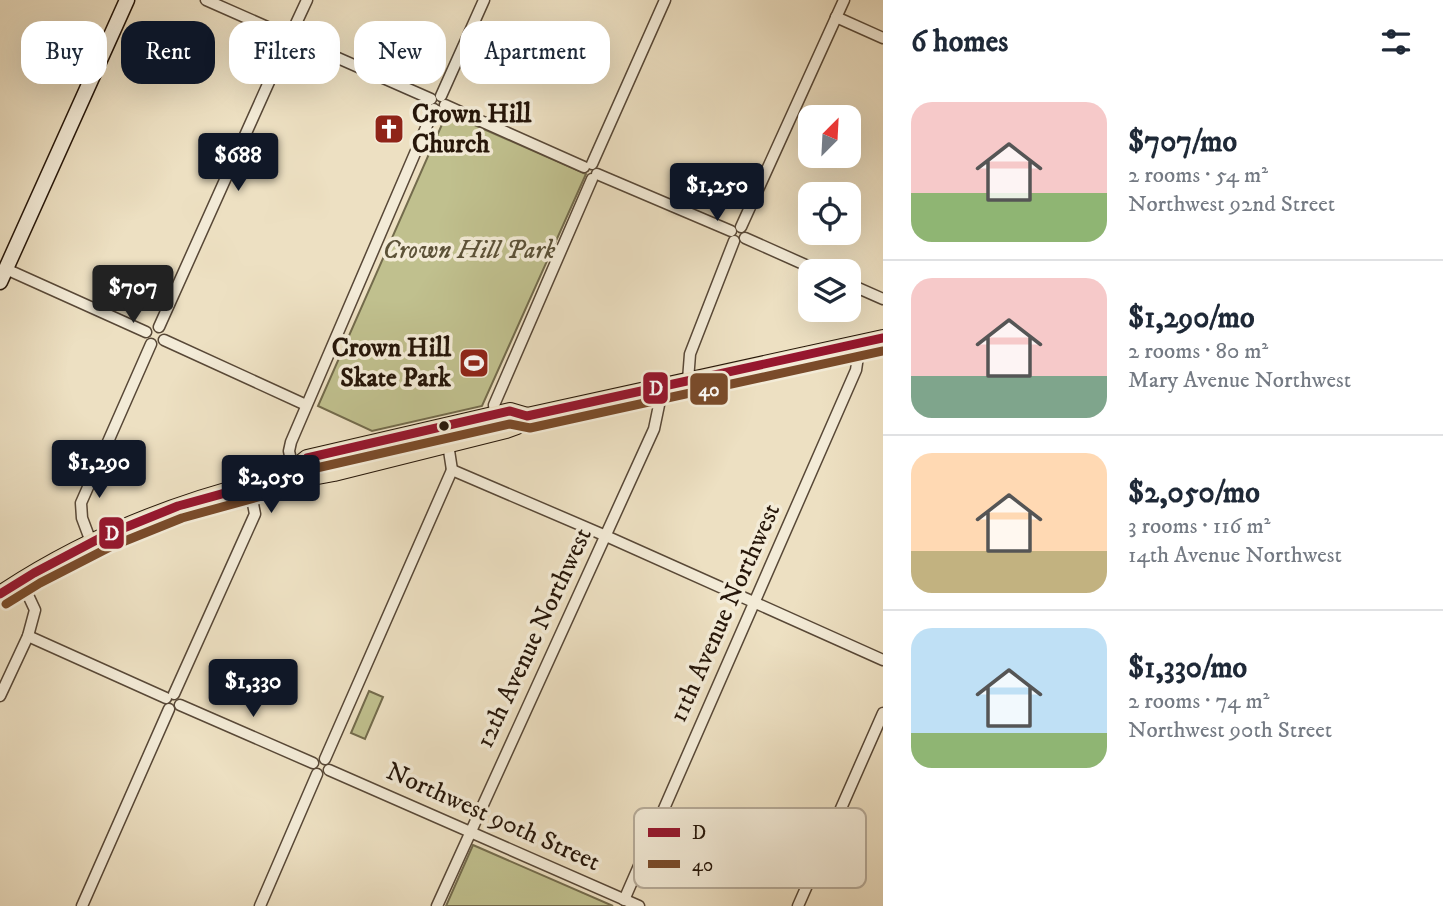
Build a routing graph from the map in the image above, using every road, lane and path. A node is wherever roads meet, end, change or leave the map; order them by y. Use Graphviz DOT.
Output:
graph roads {
  1 [pos="127,0"];
  2 [pos="206,0"];
  3 [pos="307,0"];
  4 [pos="484,0"];
  5 [pos="664,0"];
  6 [pos="844,0"];
  7 [pos="836,17"];
  8 [pos="254,21"];
  9 [pos="297,21"];
  10 [pos="883,38"];
  11 [pos="340,59"];
  12 [pos="269,84"];
  13 [pos="438,102"];
  14 [pos="591,171"];
  15 [pos="738,234"];
  16 [pos="798,261"];
  17 [pos="3,275"];
  18 [pos="861,289"];
  19 [pos="883,299"];
  20 [pos="159,327"];
  21 [pos="146,332"];
  22 [pos="883,338"];
  23 [pos="164,340"];
  24 [pos="860,343"];
  25 [pos="151,344"];
  26 [pos="688,380"];
  27 [pos="663,386"];
  28 [pos="306,405"];
  29 [pos="495,414"];
  30 [pos="527,416"];
  31 [pos="448,444"];
  32 [pos="452,470"];
  33 [pos="294,474"];
  34 [pos="249,484"];
  35 [pos="606,536"];
  36 [pos="91,542"];
  37 [pos="21,580"];
  38 [pos="0,594"];
  39 [pos="754,602"];
  40 [pos="28,636"];
  41 [pos="883,660"];
  42 [pos="0,696"];
  43 [pos="172,701"];
  44 [pos="883,713"];
  45 [pos="325,759"];
  46 [pos="315,769"];
  47 [pos="329,770"];
  48 [pos="664,808"];
  49 [pos="841,808"];
  50 [pos="470,833"];
  51 [pos="634,877"];
  52 [pos="806,888"];
  53 [pos="624,900"];
  54 [pos="82,906"];
  55 [pos="260,906"];
  56 [pos="437,906"];
  57 [pos="639,906"];
  58 [pos="798,906"];
  1 -- 17 [label="main road"];
  2 -- 8 [label="street"];
  3 -- 9 [label="street"];
  4 -- 13 [label="street"];
  5 -- 14 [label="street"];
  6 -- 7 [label="street"];
  7 -- 10 [label="street"];
  7 -- 15 [label="street"];
  11 -- 13 [label="street"];
  12 -- 20 [label="street"];
  13 -- 14 [label="street"];
  13 -- 28 [label="street"];
  14 -- 15 [label="street"];
  14 -- 29 [label="street"];
  15 -- 16 [label="street"];
  15 -- 26 [label="street"];
  17 -- 21 [label="street"];
  18 -- 19 [label="street"];
  20 -- 21 [label="street"];
  20 -- 23 [label="street"];
  21 -- 25 [label="street"];
  22 -- 24 [label="main road"];
  23 -- 25 [label="street"];
  23 -- 28 [label="street"];
  24 -- 26 [label="main road"];
  24 -- 39 [label="street, 11th Avenue Northwest"];
  25 -- 36 [label="street"];
  26 -- 27 [label="main road"];
  27 -- 30 [label="main road"];
  27 -- 35 [label="street, 12th Avenue Northwest"];
  28 -- 33 [label="street"];
  29 -- 30 [label="main road"];
  29 -- 33 [label="main road"];
  30 -- 31 [label="main road"];
  31 -- 32 [label="street"];
  31 -- 33 [label="main road"];
  32 -- 35 [label="street"];
  32 -- 45 [label="street"];
  33 -- 34 [label="main road"];
  34 -- 36 [label="main road"];
  34 -- 43 [label="street"];
  35 -- 39 [label="street"];
  35 -- 50 [label="street, 12th Avenue Northwest"];
  36 -- 37 [label="main road"];
  37 -- 38 [label="main road"];
  37 -- 40 [label="street"];
  39 -- 41 [label="street"];
  39 -- 48 [label="street, 11th Avenue Northwest"];
  40 -- 42 [label="street"];
  40 -- 43 [label="street"];
  43 -- 46 [label="street"];
  43 -- 54 [label="street"];
  44 -- 49 [label="street"];
  45 -- 46 [label="street"];
  45 -- 47 [label="street"];
  46 -- 47 [label="street"];
  46 -- 55 [label="street"];
  47 -- 50 [label="street, Northwest 90th Street"];
  50 -- 53 [label="street, Northwest 90th Street"];
  50 -- 56 [label="street, 12th Avenue Northwest"];
  51 -- 53 [label="street, 11th Avenue Northwest"];
  52 -- 58 [label="street"];
  53 -- 57 [label="street, Northwest 90th Street"];
}
